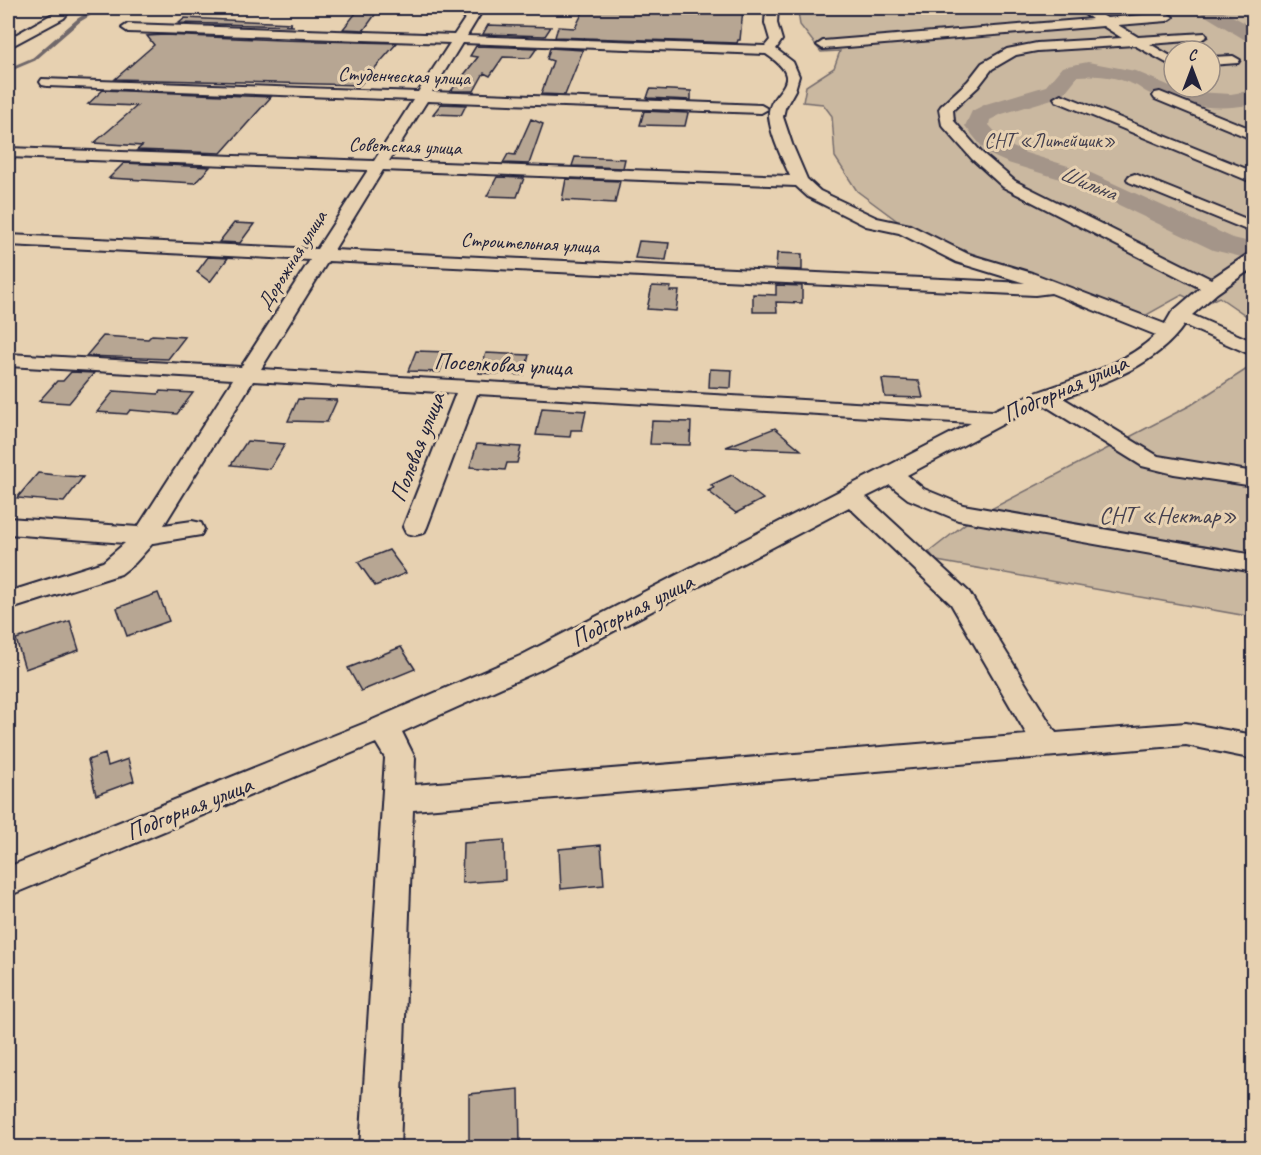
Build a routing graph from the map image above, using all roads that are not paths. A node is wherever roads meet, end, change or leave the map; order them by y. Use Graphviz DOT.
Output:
graph roads {
  1 [pos="66,8"];
  2 [pos="478,8"];
  3 [pos="772,8"];
  4 [pos="1082,8"];
  5 [pos="1167,17"];
  6 [pos="1106,21"];
  7 [pos="129,28"];
  8 [pos="1201,36"];
  9 [pos="458,40"];
  10 [pos="1136,41"];
  11 [pos="10,44"];
  12 [pos="823,45"];
  13 [pos="769,50"];
  14 [pos="1162,56"];
  15 [pos="1222,60"];
  16 [pos="1233,60"];
  17 [pos="46,82"];
  18 [pos="421,96"];
  19 [pos="1160,96"];
  20 [pos="1062,98"];
  21 [pos="761,109"];
  22 [pos="1254,135"];
  23 [pos="8,152"];
  24 [pos="378,166"];
  25 [pos="1254,178"];
  26 [pos="1135,179"];
  27 [pos="800,181"];
  28 [pos="1254,228"];
  29 [pos="8,240"];
  30 [pos="321,256"];
  31 [pos="1254,258"];
  32 [pos="1219,284"];
  33 [pos="1051,288"];
  34 [pos="1173,324"];
  35 [pos="1254,350"];
  36 [pos="8,360"];
  37 [pos="247,374"];
  38 [pos="469,387"];
  39 [pos="1046,397"];
  40 [pos="996,418"];
  41 [pos="891,474"];
  42 [pos="1254,479"];
  43 [pos="850,495"];
  44 [pos="8,526"];
  45 [pos="415,527"];
  46 [pos="192,529"];
  47 [pos="145,536"];
  48 [pos="1254,564"];
  49 [pos="8,601"];
  50 [pos="380,729"];
  51 [pos="1048,746"];
  52 [pos="1254,747"];
  53 [pos="398,799"];
  54 [pos="8,882"];
  55 [pos="380,1148"];
  1 -- 11 [label="street"];
  2 -- 9 [label="street, Дорожная улица"];
  3 -- 13 [label="street"];
  4 -- 6 [label="street"];
  5 -- 6 [label="street"];
  6 -- 10 [label="street"];
  6 -- 12 [label="street"];
  7 -- 9 [label="street"];
  8 -- 10 [label="street"];
  9 -- 13 [label="street"];
  9 -- 18 [label="street, Дорожная улица"];
  10 -- 14 [label="street"];
  10 -- 32 [label="street"];
  13 -- 27 [label="street"];
  15 -- 16 [label="street"];
  17 -- 18 [label="street, Студенческая улица"];
  18 -- 21 [label="street, Студенческая улица"];
  18 -- 24 [label="street, Дорожная улица"];
  19 -- 22 [label="street"];
  20 -- 25 [label="street"];
  23 -- 24 [label="street, Советская улица"];
  24 -- 27 [label="street, Советская улица"];
  24 -- 30 [label="street, Дорожная улица"];
  26 -- 28 [label="street"];
  27 -- 33 [label="street"];
  29 -- 30 [label="street, Строительная улица"];
  30 -- 33 [label="street, Строительная улица"];
  30 -- 37 [label="street, Дорожная улица"];
  31 -- 32 [label="street, Подгорная улица"];
  32 -- 34 [label="street, Подгорная улица"];
  33 -- 34 [label="street"];
  34 -- 35 [label="street"];
  34 -- 39 [label="street, Подгорная улица"];
  36 -- 37 [label="street, Поселковая улица"];
  37 -- 38 [label="street, Поселковая улица"];
  37 -- 47 [label="street, Дорожная улица"];
  38 -- 40 [label="street, Поселковая улица"];
  38 -- 45 [label="street, Полевая улица"];
  39 -- 40 [label="street, Подгорная улица"];
  39 -- 42 [label="street"];
  40 -- 41 [label="street, Подгорная улица"];
  41 -- 43 [label="street, Подгорная улица"];
  41 -- 48 [label="street"];
  43 -- 50 [label="street, Подгорная улица"];
  43 -- 51 [label="street"];
  44 -- 47 [label="street"];
  46 -- 47 [label="street"];
  47 -- 49 [label="street, Дорожная улица"];
  50 -- 53 [label="street"];
  50 -- 54 [label="street, Подгорная улица"];
  51 -- 52 [label="street"];
  51 -- 53 [label="street"];
  53 -- 55 [label="street"];
}
